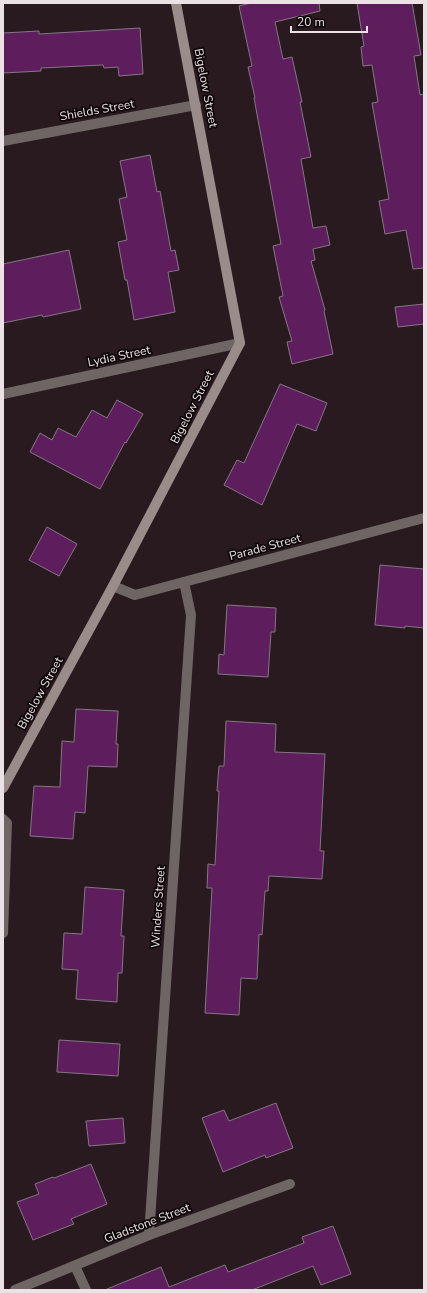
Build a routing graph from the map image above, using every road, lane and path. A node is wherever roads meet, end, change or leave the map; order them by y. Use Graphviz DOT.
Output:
graph roads {
  1 [pos="176,3"];
  2 [pos="196,105"];
  3 [pos="3,140"];
  4 [pos="240,343"];
  5 [pos="3,394"];
  6 [pos="424,518"];
  7 [pos="184,582"];
  8 [pos="114,586"];
  9 [pos="3,788"];
  10 [pos="3,819"];
  11 [pos="3,933"];
  12 [pos="290,1184"];
  13 [pos="149,1235"];
  14 [pos="75,1266"];
  15 [pos="15,1290"];
  16 [pos="86,1290"];
  1 -- 2 [label="street, Bigelow Street"];
  2 -- 3 [label="street, Shields Street"];
  2 -- 4 [label="street, Bigelow Street"];
  4 -- 5 [label="street, Lydia Street"];
  4 -- 8 [label="street, Bigelow Street"];
  6 -- 7 [label="street, Parade Street"];
  7 -- 8 [label="street, Parade Street"];
  7 -- 13 [label="street, Winders Street"];
  8 -- 9 [label="street, Bigelow Street"];
  10 -- 11 [label="street"];
  12 -- 13 [label="street, Gladstone Street"];
  13 -- 14 [label="street, Gladstone Street"];
  14 -- 15 [label="street, Gladstone Street"];
  14 -- 16 [label="street"];
}
